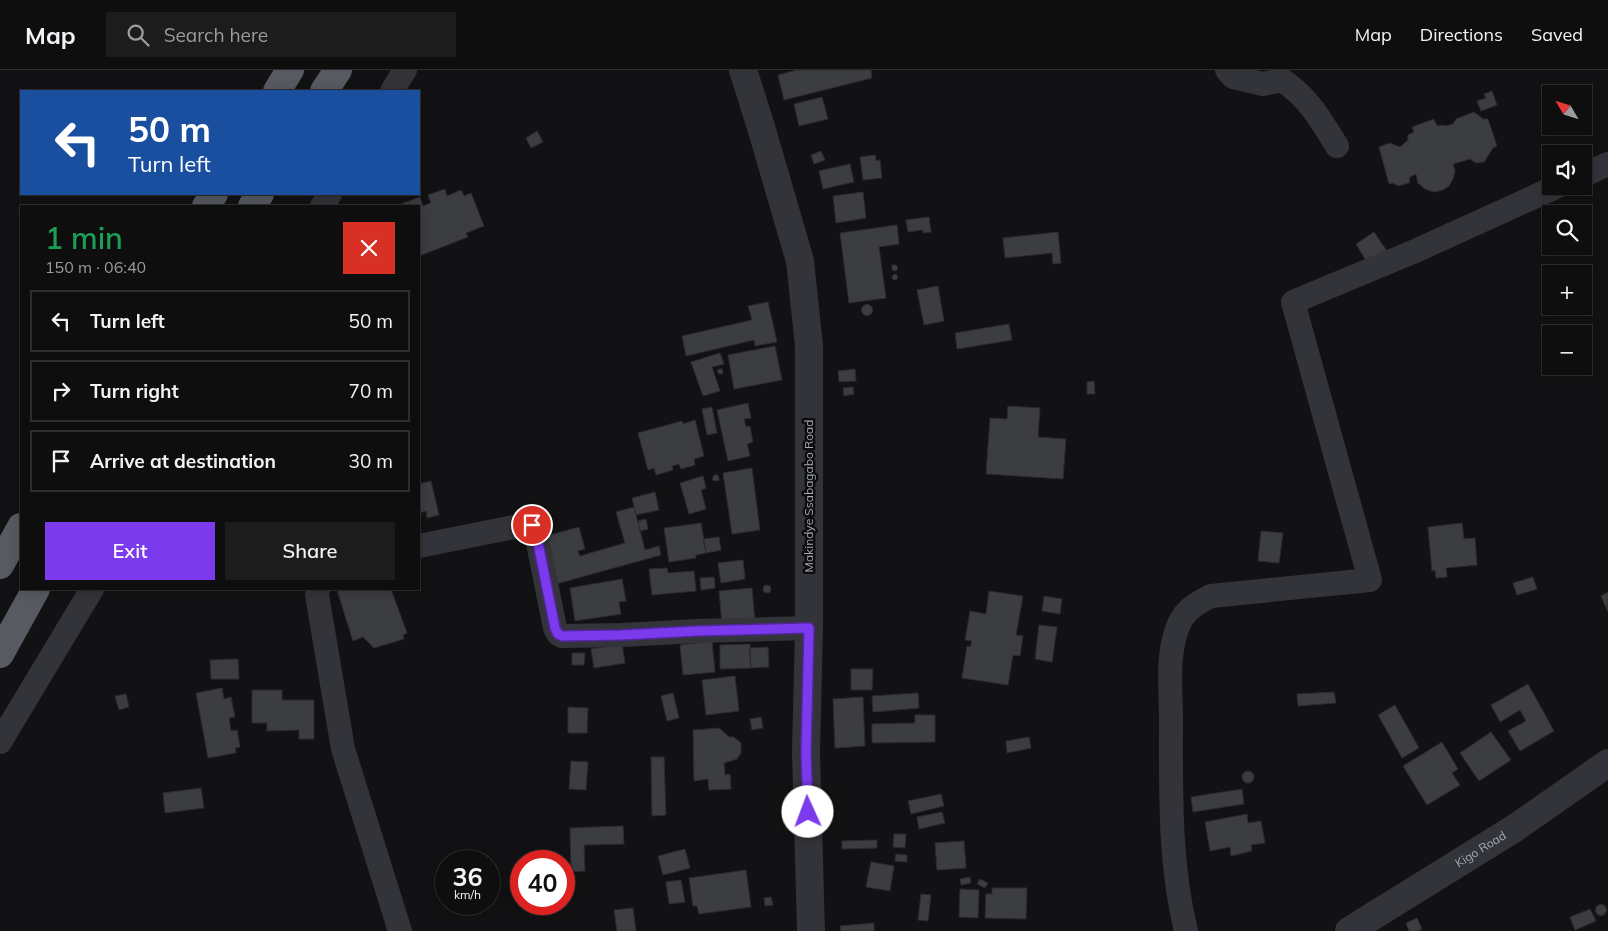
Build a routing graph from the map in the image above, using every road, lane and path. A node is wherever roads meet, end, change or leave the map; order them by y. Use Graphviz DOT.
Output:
graph roads {
  1 [pos="290,70"];
  2 [pos="338,70"];
  3 [pos="405,70"];
  4 [pos="743,70"];
  5 [pos="1228,70"];
  6 [pos="278,90"];
  7 [pos="325,90"];
  8 [pos="393,90"];
  9 [pos="1337,146"];
  10 [pos="1608,164"];
  11 [pos="1592,171"];
  12 [pos="1542,193"];
  13 [pos="20,529"];
  14 [pos="420,546"];
  15 [pos="0,565"];
  16 [pos="35,590"];
  17 [pos="91,590"];
  18 [pos="318,590"];
  19 [pos="809,628"];
  20 [pos="0,654"];
  21 [pos="0,742"];
  22 [pos="1608,763"];
  23 [pos="400,931"];
  24 [pos="811,931"];
  25 [pos="1186,931"];
  26 [pos="1349,931"];
  1 -- 6 [label="highway"];
  2 -- 7 [label="highway"];
  3 -- 8 [label="street"];
  4 -- 19 [label="street, Makindye Ssabagabo Road"];
  5 -- 9 [label="street"];
  10 -- 11 [label="street"];
  12 -- 25 [label="street"];
  13 -- 15 [label="highway"];
  14 -- 19 [label="street"];
  16 -- 20 [label="highway"];
  17 -- 21 [label="street"];
  18 -- 23 [label="street"];
  19 -- 24 [label="street, Makindye Ssabagabo Road"];
  22 -- 26 [label="street, Kigo Road"];
}
